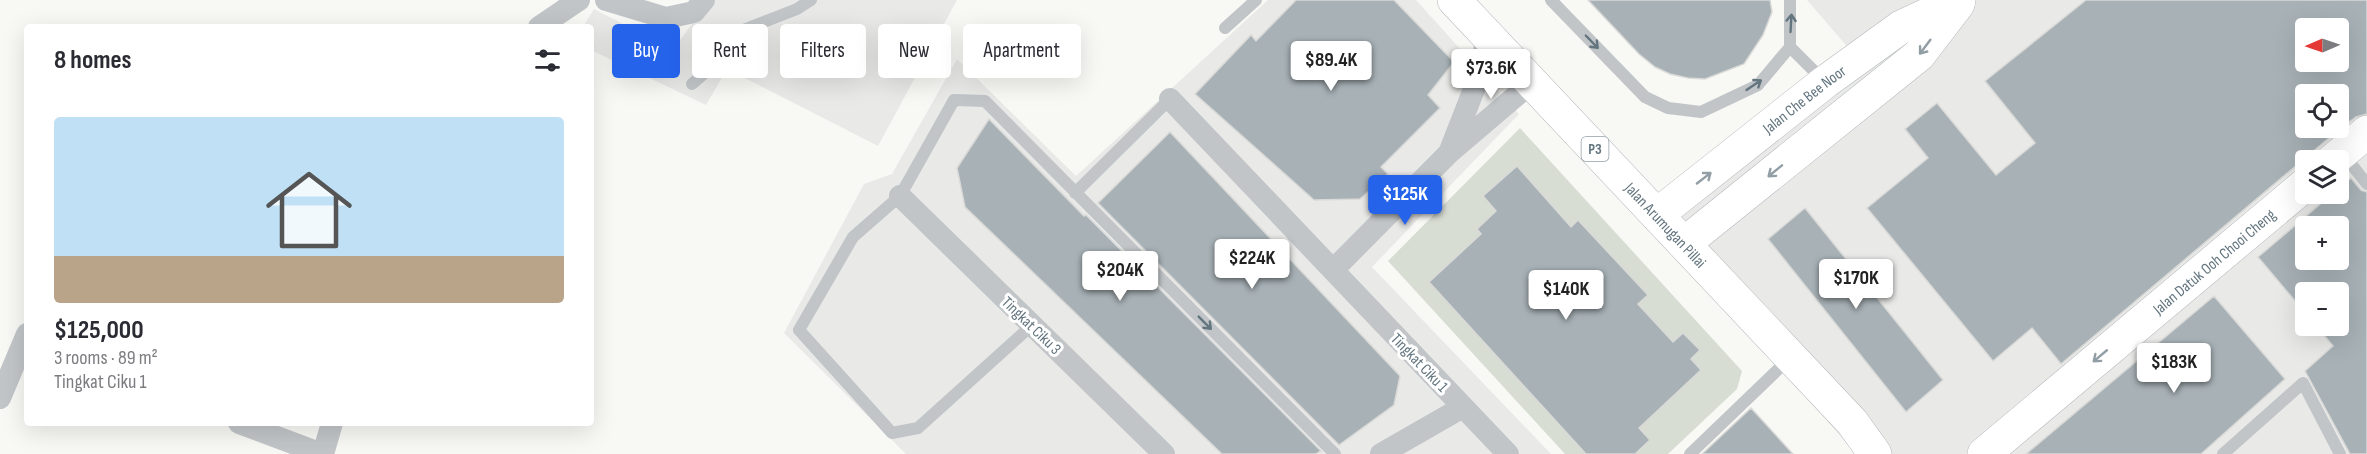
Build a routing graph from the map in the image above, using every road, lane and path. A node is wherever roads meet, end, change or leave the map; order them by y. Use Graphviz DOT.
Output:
graph roads {
  1 [pos="579,0"];
  2 [pos="606,0"];
  3 [pos="704,0"];
  4 [pos="810,0"];
  5 [pos="1256,0"];
  6 [pos="1454,0"];
  7 [pos="1551,0"];
  8 [pos="1790,0"];
  9 [pos="1960,0"];
  10 [pos="543,24"];
  11 [pos="1225,28"];
  12 [pos="1487,35"];
  13 [pos="1790,46"];
  14 [pos="1826,82"];
  15 [pos="1531,83"];
  16 [pos="692,84"];
  17 [pos="1170,99"];
  18 [pos="2367,132"];
  19 [pos="2345,150"];
  20 [pos="1449,153"];
  21 [pos="2349,168"];
  22 [pos="2367,184"];
  23 [pos="1075,192"];
  24 [pos="2295,193"];
  25 [pos="900,196"];
  26 [pos="1658,214"];
  27 [pos="1685,243"];
  28 [pos="1333,270"];
  29 [pos="1031,326"];
  30 [pos="24,341"];
  31 [pos="1791,357"];
  32 [pos="0,398"];
  33 [pos="1463,407"];
  34 [pos="1852,422"];
  35 [pos="247,426"];
  36 [pos="331,426"];
  37 [pos="322,454"];
  38 [pos="1164,454"];
  39 [pos="1335,454"];
  40 [pos="1381,454"];
  41 [pos="1508,454"];
  42 [pos="1690,454"];
  43 [pos="1863,454"];
  44 [pos="1875,454"];
  45 [pos="1984,454"];
  46 [pos="2223,454"];
  47 [pos="2340,454"];
  1 -- 10 [label="street"];
  2 -- 3 [label="street"];
  4 -- 16 [label="lane"];
  5 -- 11 [label="lane"];
  6 -- 12 [label="main road, Jalan Arumugan Pillai / P3"];
  7 -- 13 [label="lane, one-way"];
  13 -- 8 [label="lane, one-way"];
  9 -- 14 [label="main road, Jalan Che Bee Noor"];
  9 -- 27 [label="main road, Jalan Che Bee Noor, one-way"];
  12 -- 15 [label="main road, Jalan Arumugan Pillai / P3"];
  12 -- 20 [label="street"];
  13 -- 14 [label="lane"];
  26 -- 14 [label="main road, Jalan Che Bee Noor, one-way"];
  15 -- 20 [label="street"];
  15 -- 26 [label="main road, Jalan Arumugan Pillai / P3"];
  17 -- 23 [label="lane"];
  17 -- 28 [label="street, Tingkat Ciku 1"];
  18 -- 19 [label="main road"];
  20 -- 28 [label="street"];
  21 -- 22 [label="lane"];
  23 -- 25 [label="lane"];
  23 -- 39 [label="lane, one-way"];
  24 -- 45 [label="main road, Jalan Datuk Ooh Chooi Cheng, one-way"];
  25 -- 29 [label="street, Tingkat Ciku 3"];
  25 -- 29 [label="lane"];
  26 -- 27 [label="main road, Jalan Arumugan Pillai / P3"];
  27 -- 31 [label="main road, Jalan Arumugan Pillai / P3"];
  28 -- 33 [label="street, Tingkat Ciku 1"];
  29 -- 38 [label="street, Tingkat Ciku 3"];
  30 -- 32 [label="street"];
  31 -- 34 [label="main road, Jalan Arumugan Pillai / P3"];
  31 -- 42 [label="lane"];
  33 -- 40 [label="street"];
  33 -- 41 [label="street, Tingkat Ciku 1"];
  34 -- 43 [label="main road"];
  34 -- 44 [label="main road, Jalan Arumugan Pillai / P3"];
  35 -- 37 [label="street"];
  36 -- 37 [label="street"];
  46 -- 47 [label="lane"];
}
